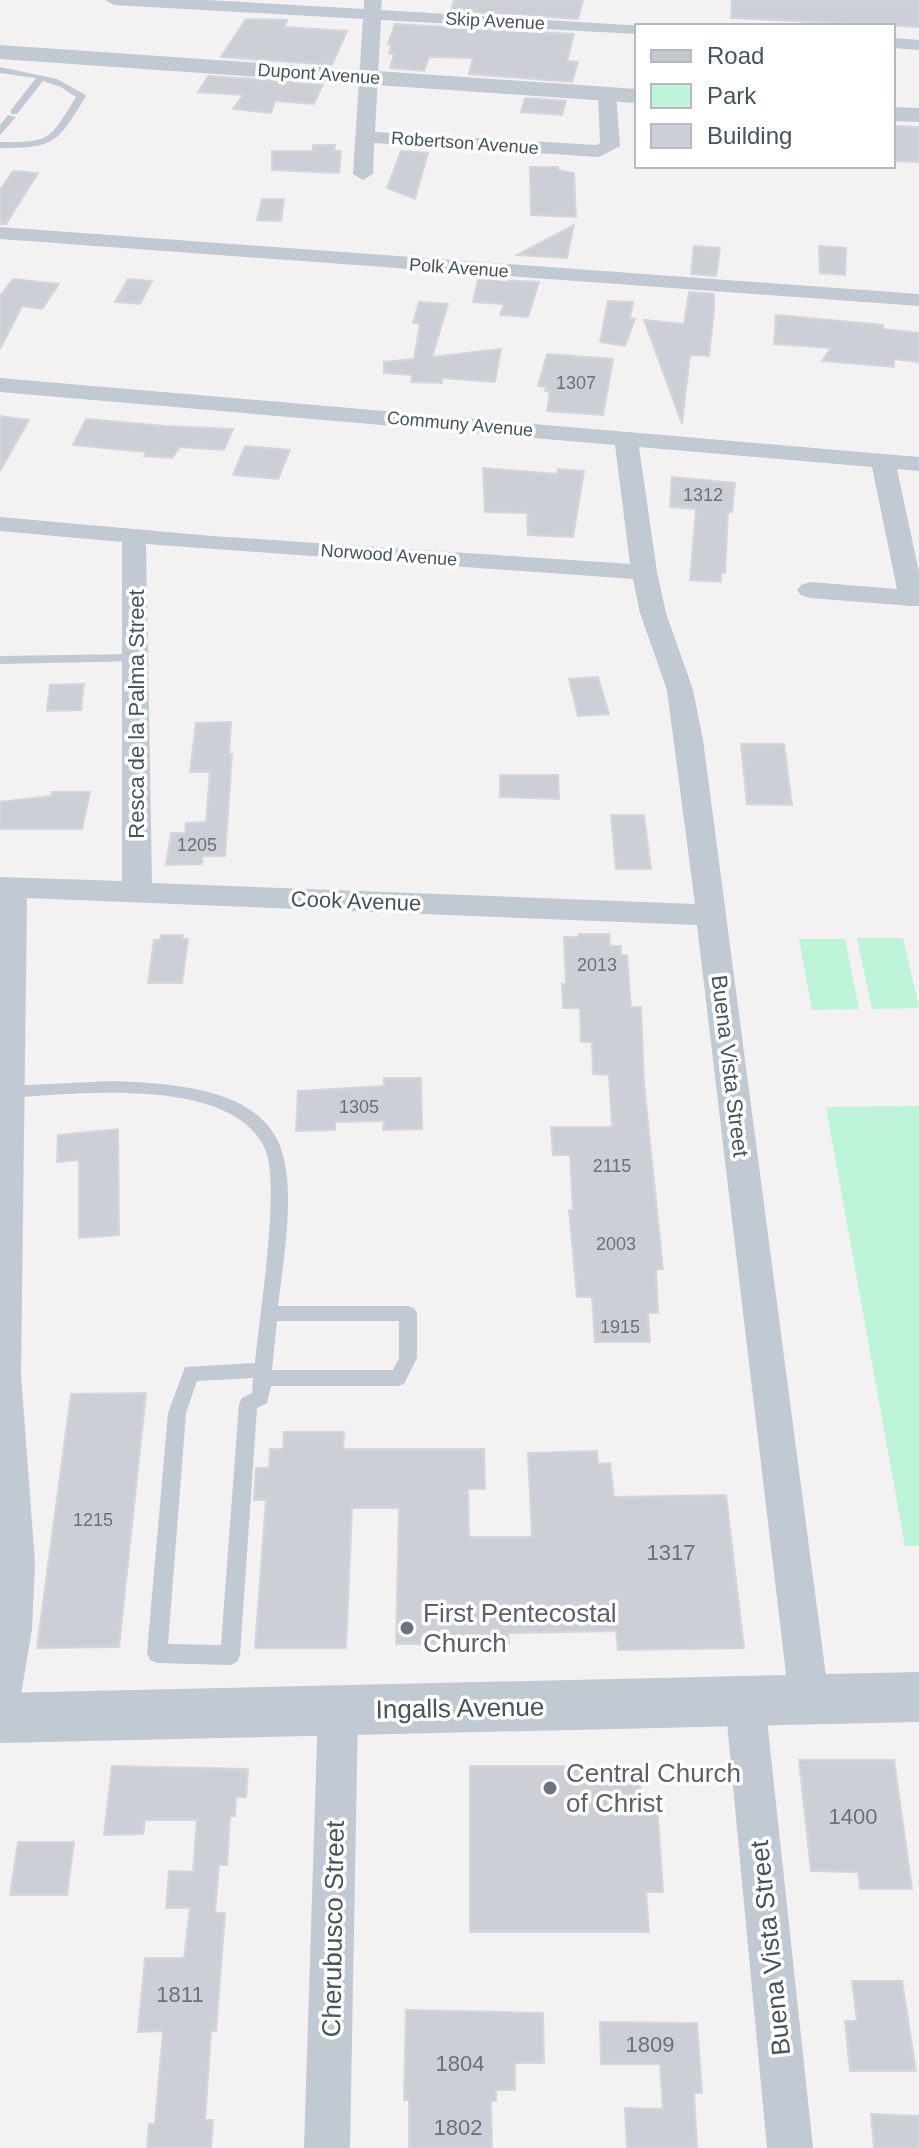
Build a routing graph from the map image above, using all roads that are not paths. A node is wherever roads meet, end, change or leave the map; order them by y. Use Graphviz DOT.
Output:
graph roads {
  1 [pos="114,0"];
  2 [pos="373,7"];
  3 [pos="635,29"];
  4 [pos="895,43"];
  5 [pos="919,45"];
  6 [pos="0,52"];
  7 [pos="49,56"];
  8 [pos="0,70"];
  9 [pos="36,76"];
  10 [pos="369,78"];
  11 [pos="0,79"];
  12 [pos="607,94"];
  13 [pos="635,96"];
  14 [pos="895,114"];
  15 [pos="919,115"];
  16 [pos="0,132"];
  17 [pos="365,137"];
  18 [pos="0,145"];
  19 [pos="363,174"];
  20 [pos="0,233"];
  21 [pos="919,300"];
  22 [pos="0,385"];
  23 [pos="626,438"];
  24 [pos="883,461"];
  25 [pos="919,464"];
  26 [pos="0,524"];
  27 [pos="134,537"];
  28 [pos="644,572"];
  29 [pos="810,590"];
  30 [pos="916,598"];
  31 [pos="135,658"];
  32 [pos="0,660"];
  33 [pos="6,887"];
  34 [pos="137,892"];
  35 [pos="711,915"];
  36 [pos="8,1092"];
  37 [pos="3,1192"];
  38 [pos="268,1314"];
  39 [pos="263,1374"];
  40 [pos="919,1697"];
  41 [pos="809,1699"];
  42 [pos="0,1700"];
  43 [pos="745,1701"];
  44 [pos="338,1710"];
  45 [pos="0,1718"];
  46 [pos="327,2148"];
  47 [pos="790,2148"];
  1 -- 2 [label="street, Skip Avenue"];
  2 -- 3 [label="street, Skip Avenue"];
  2 -- 10 [label="street"];
  4 -- 5 [label="street"];
  6 -- 7 [label="street, Dupont Avenue"];
  7 -- 9 [label="lane"];
  7 -- 10 [label="street, Dupont Avenue"];
  8 -- 9 [label="lane"];
  9 -- 11 [label="lane"];
  9 -- 16 [label="lane"];
  9 -- 18 [label="lane"];
  10 -- 12 [label="street, Dupont Avenue"];
  10 -- 17 [label="street"];
  12 -- 13 [label="street, Dupont Avenue"];
  12 -- 17 [label="street, Robertson Avenue"];
  14 -- 15 [label="street"];
  17 -- 19 [label="street"];
  20 -- 21 [label="street, Polk Avenue"];
  22 -- 23 [label="street, Communy Avenue"];
  23 -- 24 [label="street, Communy Avenue"];
  23 -- 28 [label="street, Buena Vista Street"];
  24 -- 25 [label="street, Communy Avenue"];
  24 -- 30 [label="street"];
  26 -- 27 [label="street, Norwood Avenue"];
  27 -- 28 [label="street, Norwood Avenue"];
  27 -- 31 [label="street, Resca de la Palma Street"];
  28 -- 35 [label="street, Buena Vista Street"];
  29 -- 30 [label="street"];
  31 -- 32 [label="lane"];
  31 -- 34 [label="street, Resca de la Palma Street"];
  33 -- 34 [label="street, Cook Avenue"];
  33 -- 36 [label="street"];
  34 -- 35 [label="street, Cook Avenue"];
  35 -- 41 [label="street, Buena Vista Street"];
  36 -- 37 [label="street"];
  36 -- 38 [label="lane"];
  37 -- 42 [label="street"];
  38 -- 39 [label="lane"];
  38 -- 39 [label="lane"];
  39 -- 39 [label="lane"];
  40 -- 41 [label="street, Ingalls Avenue"];
  41 -- 43 [label="street, Ingalls Avenue"];
  43 -- 44 [label="street, Ingalls Avenue"];
  43 -- 47 [label="street, Buena Vista Street"];
  44 -- 45 [label="street, Ingalls Avenue"];
  44 -- 46 [label="street, Cherubusco Street"];
}
